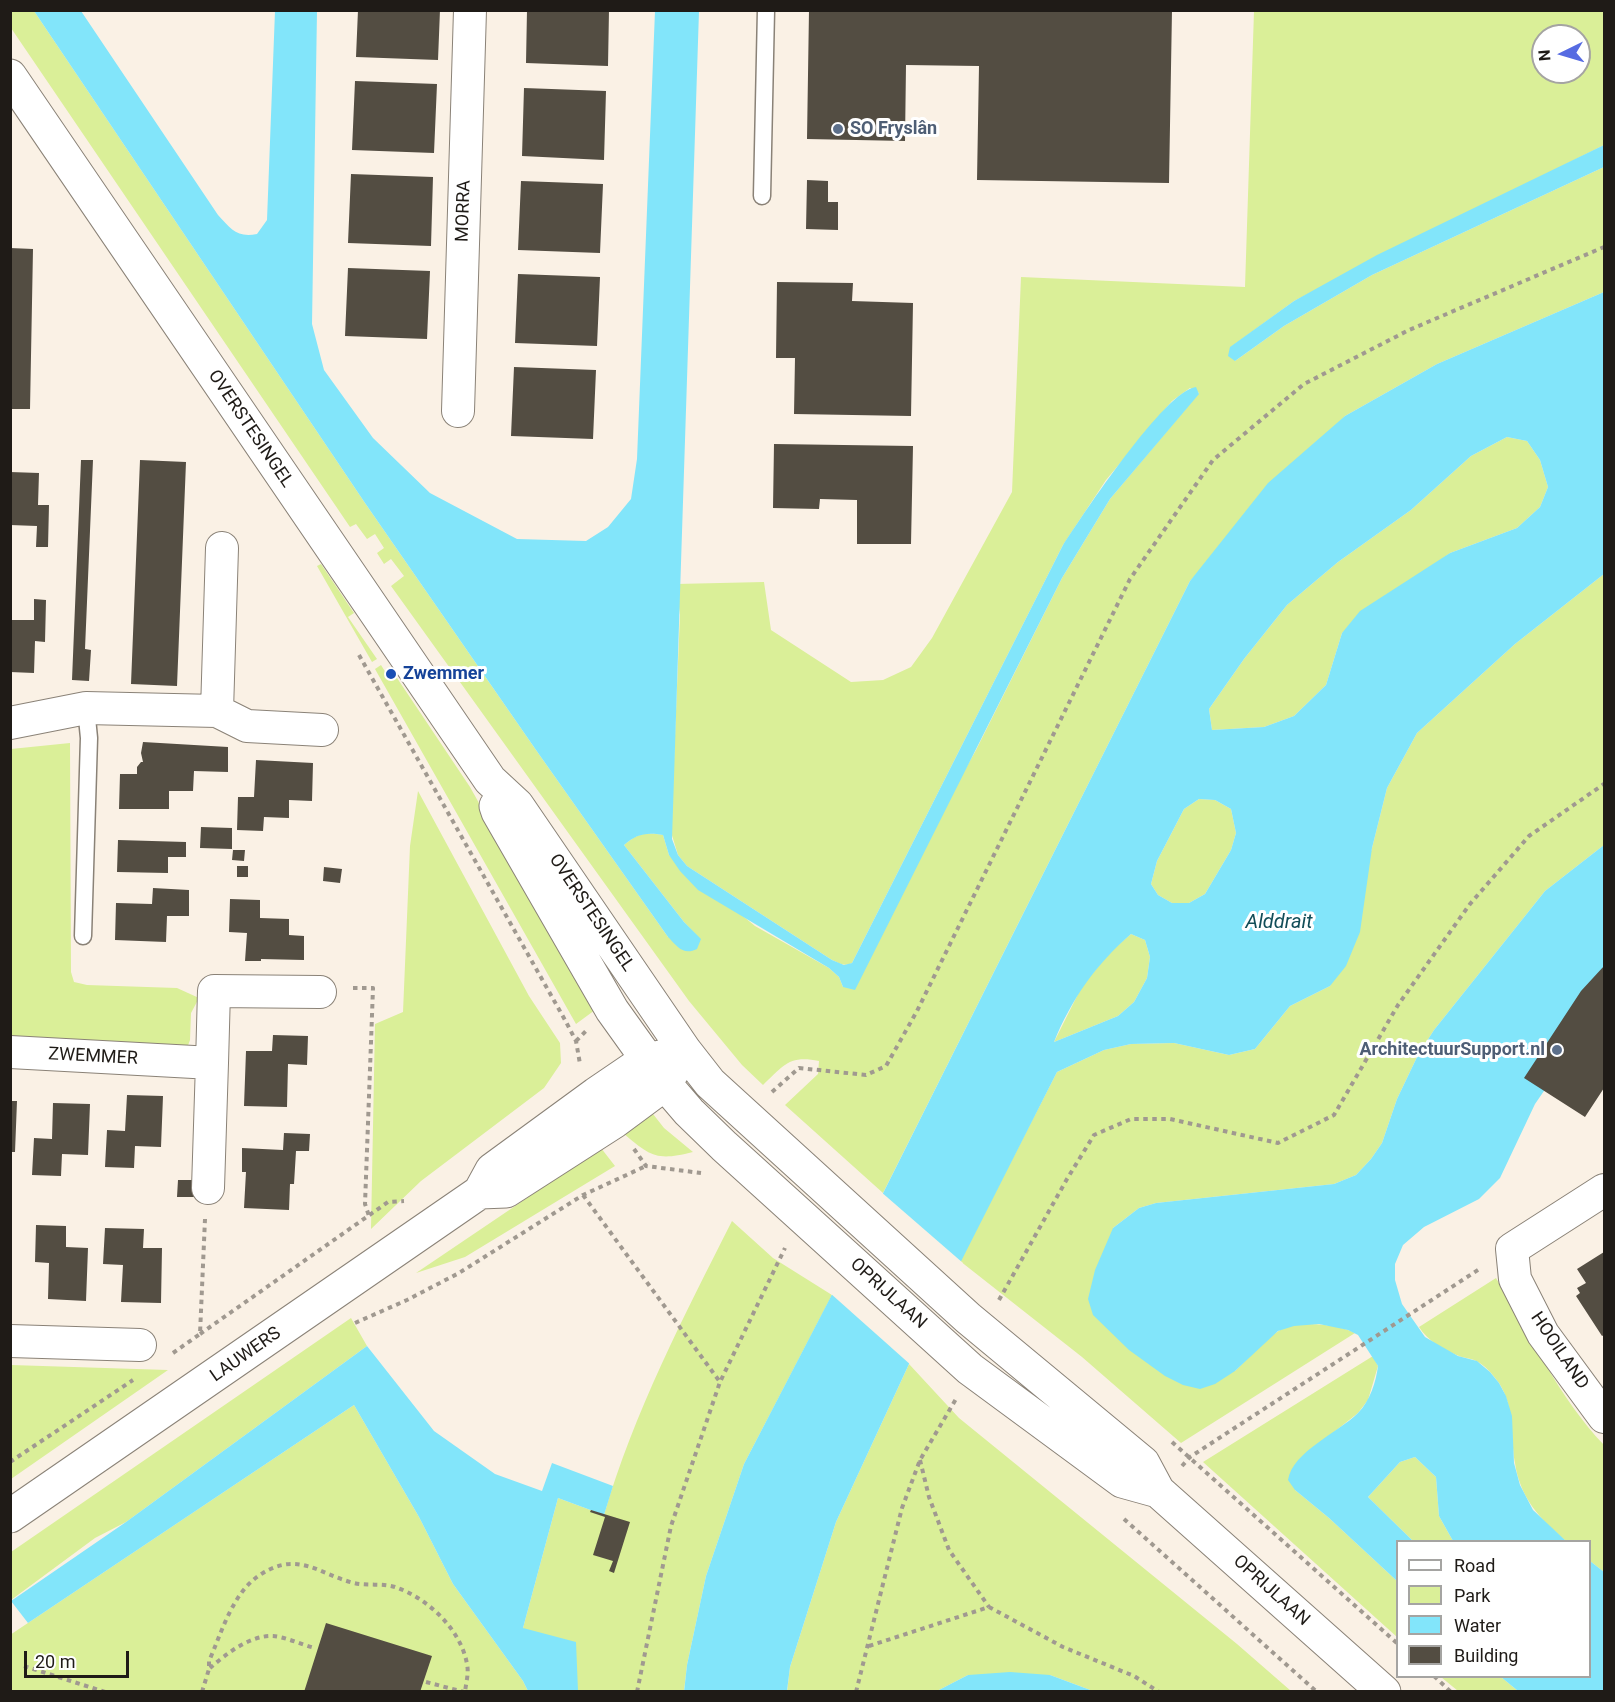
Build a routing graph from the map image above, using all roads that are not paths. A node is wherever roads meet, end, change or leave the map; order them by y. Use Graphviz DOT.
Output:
graph roads {
  1 [pos="471,10"];
  2 [pos="766,10"];
  3 [pos="10,76"];
  4 [pos="762,196"];
  5 [pos="459,411"];
  6 [pos="222,548"];
  7 [pos="86,708"];
  8 [pos="217,711"];
  9 [pos="10,723"];
  10 [pos="322,730"];
  11 [pos="490,780"];
  12 [pos="83,936"];
  13 [pos="320,992"];
  14 [pos="10,1052"];
  15 [pos="685,1052"];
  16 [pos="212,1063"];
  17 [pos="656,1072"];
  18 [pos="208,1188"];
  19 [pos="1605,1190"];
  20 [pos="480,1192"];
  21 [pos="10,1341"];
  22 [pos="140,1345"];
  23 [pos="1605,1417"];
  24 [pos="1158,1491"];
  25 [pos="10,1516"];
  26 [pos="1384,1692"];
  1 -- 5 [label="street, MORRA"];
  2 -- 4 [label="lane"];
  3 -- 11 [label="street, OVERSTESINGEL"];
  6 -- 8 [label="street"];
  7 -- 8 [label="street"];
  7 -- 9 [label="street"];
  7 -- 12 [label="lane"];
  8 -- 10 [label="street"];
  11 -- 15 [label="street, OVERSTESINGEL"];
  11 -- 17 [label="street, OVERSTESINGEL"];
  13 -- 16 [label="street"];
  14 -- 16 [label="street, ZWEMMER"];
  15 -- 17 [label="street, LAUWERS"];
  15 -- 24 [label="street, OPRIJLAAN"];
  16 -- 18 [label="street"];
  17 -- 20 [label="street, LAUWERS"];
  17 -- 20 [label="street, LAUWERS"];
  17 -- 24 [label="street, OPRIJLAAN"];
  19 -- 23 [label="street, HOOILAND"];
  20 -- 25 [label="street, LAUWERS"];
  21 -- 22 [label="street"];
  24 -- 26 [label="street, OPRIJLAAN"];
}
